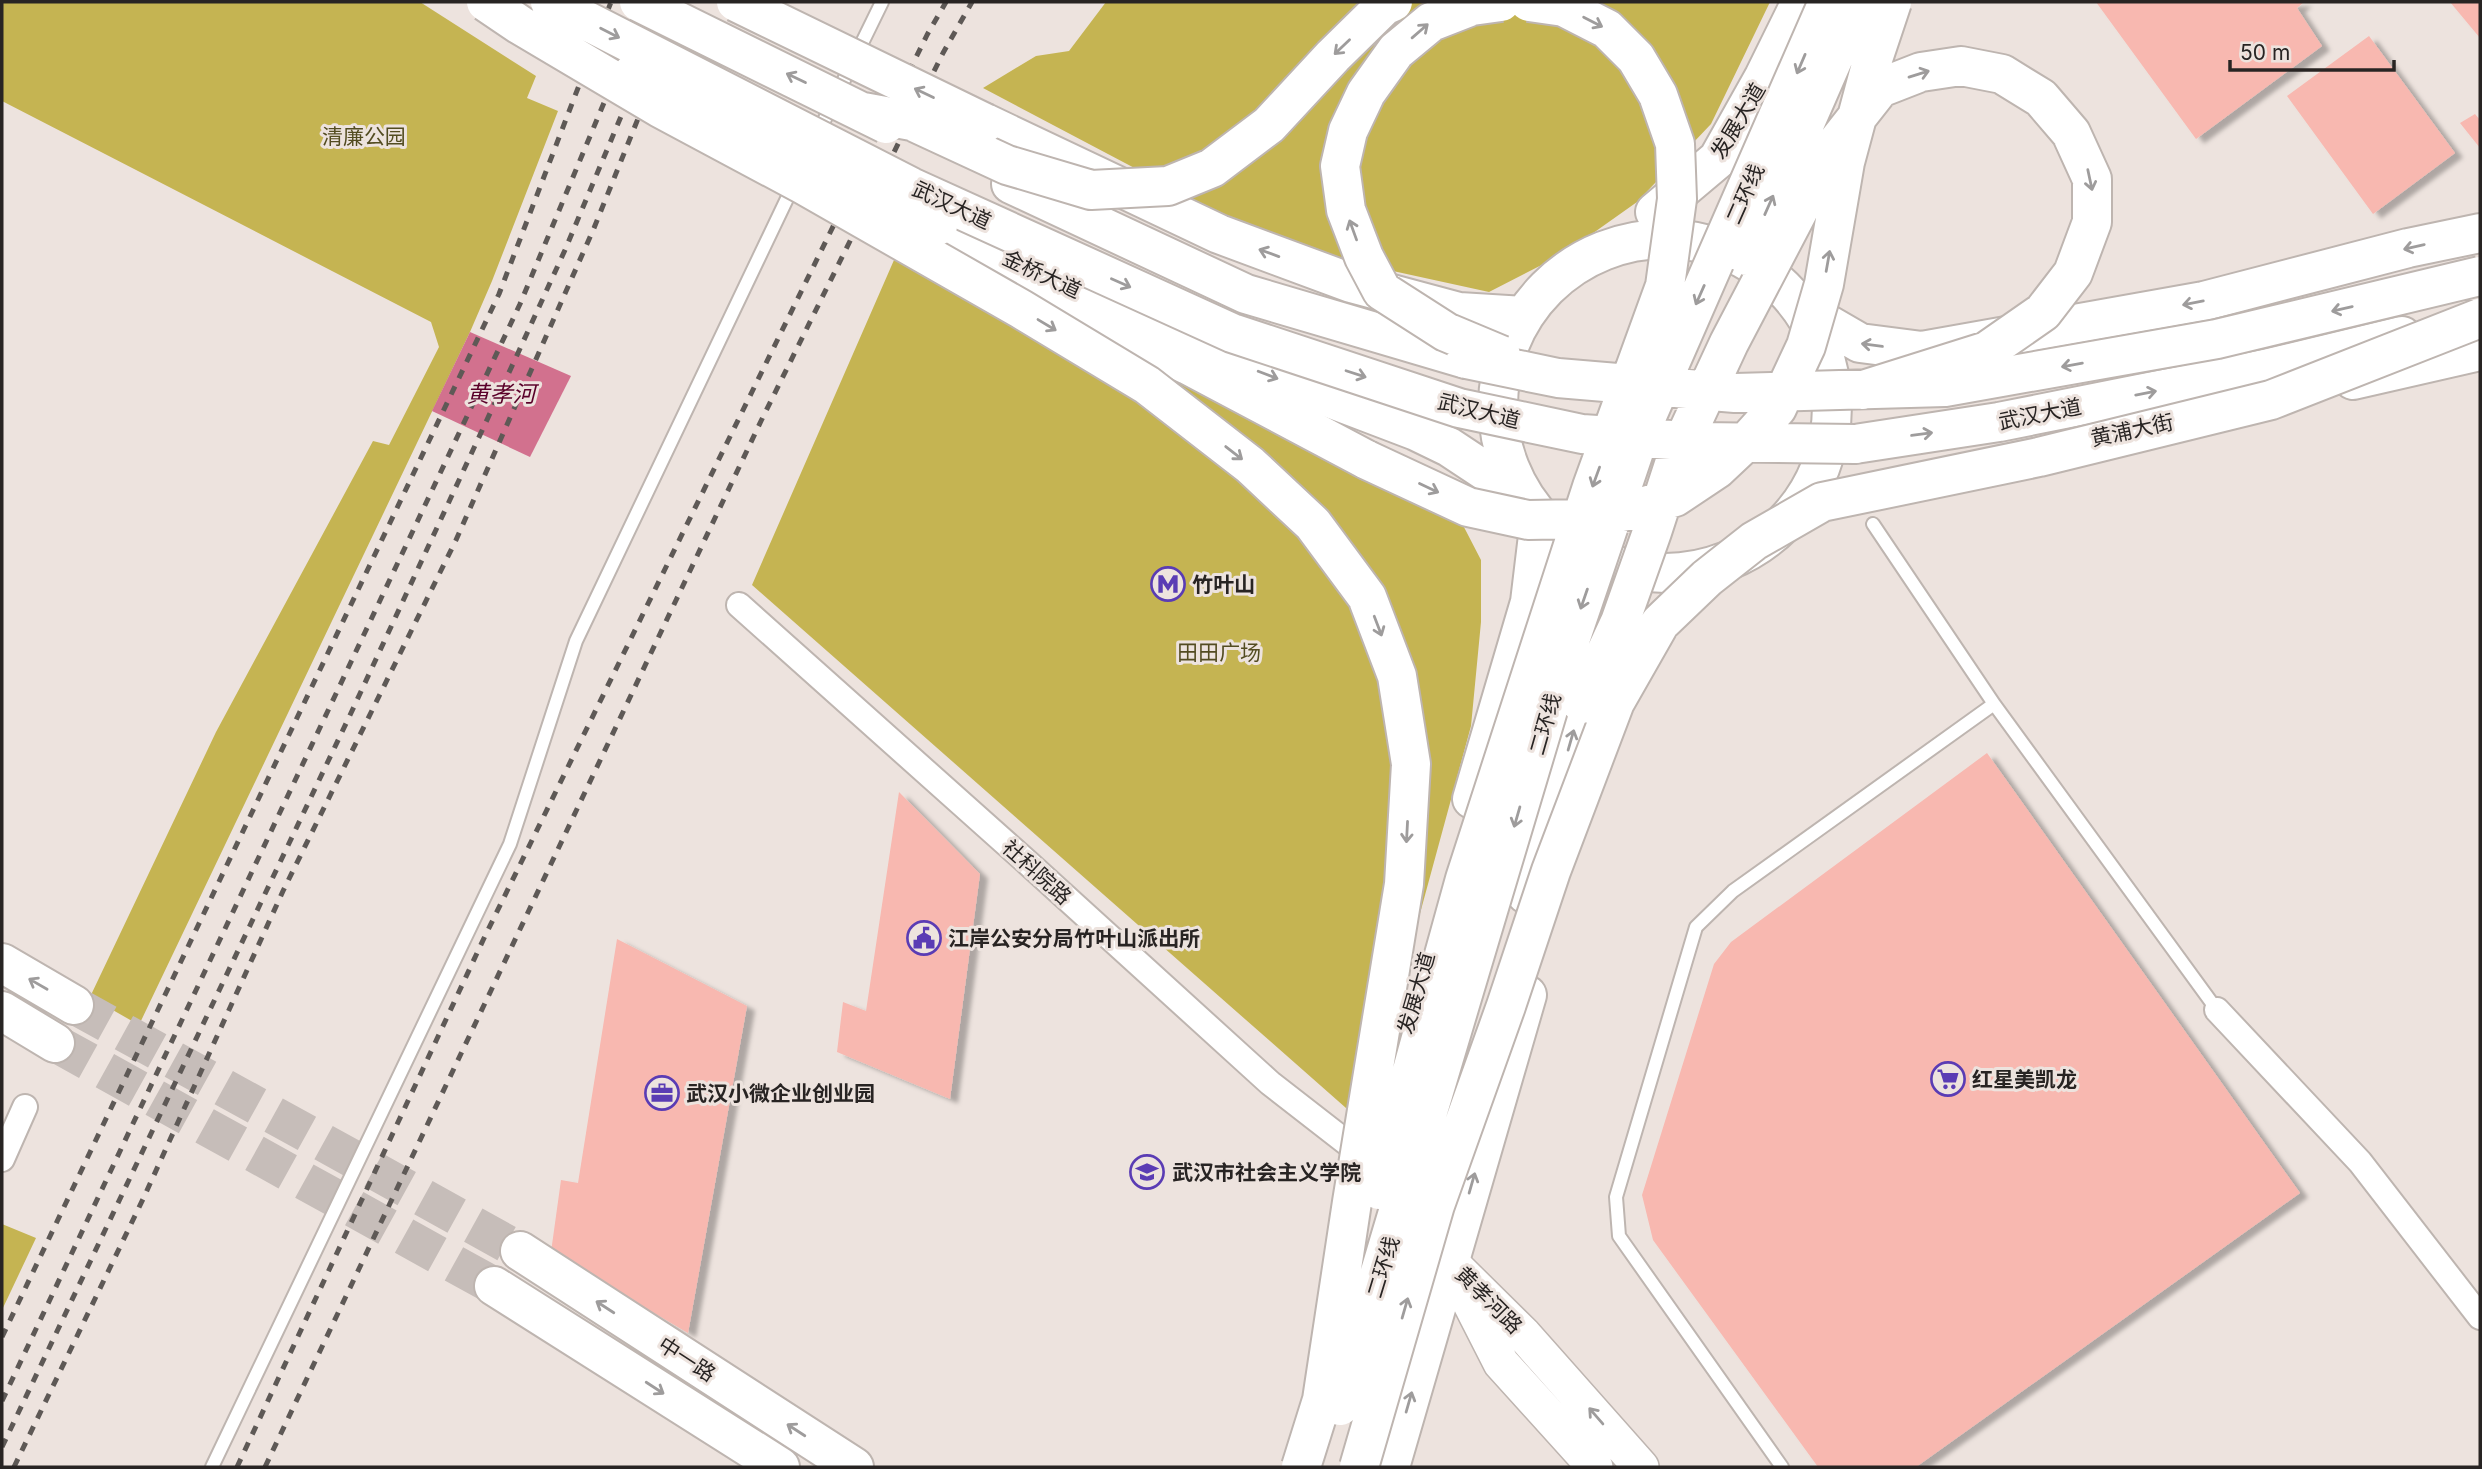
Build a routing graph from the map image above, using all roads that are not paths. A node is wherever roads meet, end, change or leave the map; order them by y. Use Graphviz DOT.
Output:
graph roads {
  1 [pos="488,2"];
  2 [pos="639,2"];
  3 [pos="736,2"];
  4 [pos="882,2"];
  5 [pos="1393,2"];
  6 [pos="1501,2"];
  7 [pos="1529,2"];
  8 [pos="1801,2"];
  9 [pos="1828,2"];
  10 [pos="1858,2"];
  11 [pos="1895,2"];
  12 [pos="553,18"];
  13 [pos="863,112"];
  14 [pos="804,185"];
  15 [pos="2480,233"];
  16 [pos="1615,246"];
  17 [pos="2480,276"];
  18 [pos="1774,279"];
  19 [pos="1803,310"];
  20 [pos="1524,316"];
  21 [pos="2480,318"];
  22 [pos="2480,351"];
  23 [pos="1558,378"];
  24 [pos="1863,390"];
  25 [pos="1531,508"];
  26 [pos="1789,518"];
  27 [pos="1873,524"];
  28 [pos="1728,561"];
  29 [pos="739,605"];
  30 [pos="1582,704"];
  31 [pos="1994,704"];
  32 [pos="2,963"];
  33 [pos="74,1005"];
  34 [pos="2217,1010"];
  35 [pos="2,1011"];
  36 [pos="55,1043"];
  37 [pos="25,1107"];
  38 [pos="2,1159"];
  39 [pos="1370,1161"];
  40 [pos="1435,1205"];
  41 [pos="520,1251"];
  42 [pos="1450,1261"];
  43 [pos="495,1286"];
  44 [pos="2480,1317"];
  45 [pos="1322,1400"];
  46 [pos="212,1467"];
  47 [pos="780,1467"];
  48 [pos="854,1467"];
  49 [pos="1288,1467"];
  50 [pos="1301,1467"];
  51 [pos="1322,1467"];
  52 [pos="1359,1467"];
  53 [pos="1390,1467"];
  54 [pos="1595,1467"];
  55 [pos="1641,1467"];
  56 [pos="1782,1467"];
  1 -- 12 [label="main road, 金桥大道"];
  1 -- 14 [label="main road, bridge"];
  13 -- 2 [label="main road, 武汉大道, one-way, bridge"];
  20 -- 3 [label="main road, one-way, bridge"];
  4 -- 46 [label="lane"];
  5 -- 13 [label="main road, one-way, bridge"];
  23 -- 6 [label="main road, one-way, bridge"];
  7 -- 45 [label="main road, one-way, bridge"];
  8 -- 16 [label="main road, 发展大道"];
  9 -- 51 [label="main road, 二环线, one-way, bridge"];
  30 -- 10 [label="main road, 二环线, one-way, bridge"];
  14 -- 11 [label="main road, one-way, bridge"];
  11 -- 18 [label="main road"];
  12 -- 21 [label="main road, 武汉大道, one-way, bridge"];
  12 -- 25 [label="main road, 金桥大道, one-way, bridge"];
  13 -- 23 [label="main road, 武汉大道, bridge"];
  14 -- 45 [label="main road, one-way, bridge"];
  15 -- 19 [label="main road, one-way"];
  16 -- 18 [label="main road"];
  16 -- 20 [label="main road"];
  17 -- 24 [label="main road, 武汉大道, one-way, bridge"];
  18 -- 19 [label="main road"];
  19 -- 26 [label="main road"];
  20 -- 25 [label="main road"];
  21 -- 40 [label="main road, bridge"];
  22 -- 26 [label="main road, 黄浦大街"];
  23 -- 24 [label="main road, 武汉大道, bridge"];
  30 -- 24 [label="main road, one-way, bridge"];
  25 -- 28 [label="main road, 金桥大道"];
  25 -- 39 [label="main road, 发展大道"];
  26 -- 28 [label="main road"];
  27 -- 31 [label="lane"];
  42 -- 28 [label="main road, one-way"];
  29 -- 39 [label="street, 社科院路"];
  40 -- 30 [label="main road, 二环线, one-way, bridge"];
  31 -- 34 [label="lane"];
  31 -- 56 [label="lane"];
  33 -- 32 [label="main road, one-way"];
  34 -- 44 [label="street"];
  35 -- 36 [label="main road"];
  37 -- 38 [label="street"];
  39 -- 42 [label="main road"];
  39 -- 49 [label="main road, 发展大道"];
  52 -- 40 [label="main road, 二环线, one-way, bridge"];
  48 -- 41 [label="main road, 中一路, one-way"];
  53 -- 42 [label="main road, one-way"];
  42 -- 54 [label="main road, 黄孝河路"];
  55 -- 42 [label="main road, 黄孝河路, one-way"];
  43 -- 47 [label="main road, 中一路, one-way"];
  45 -- 50 [label="main road, bridge"];
}
